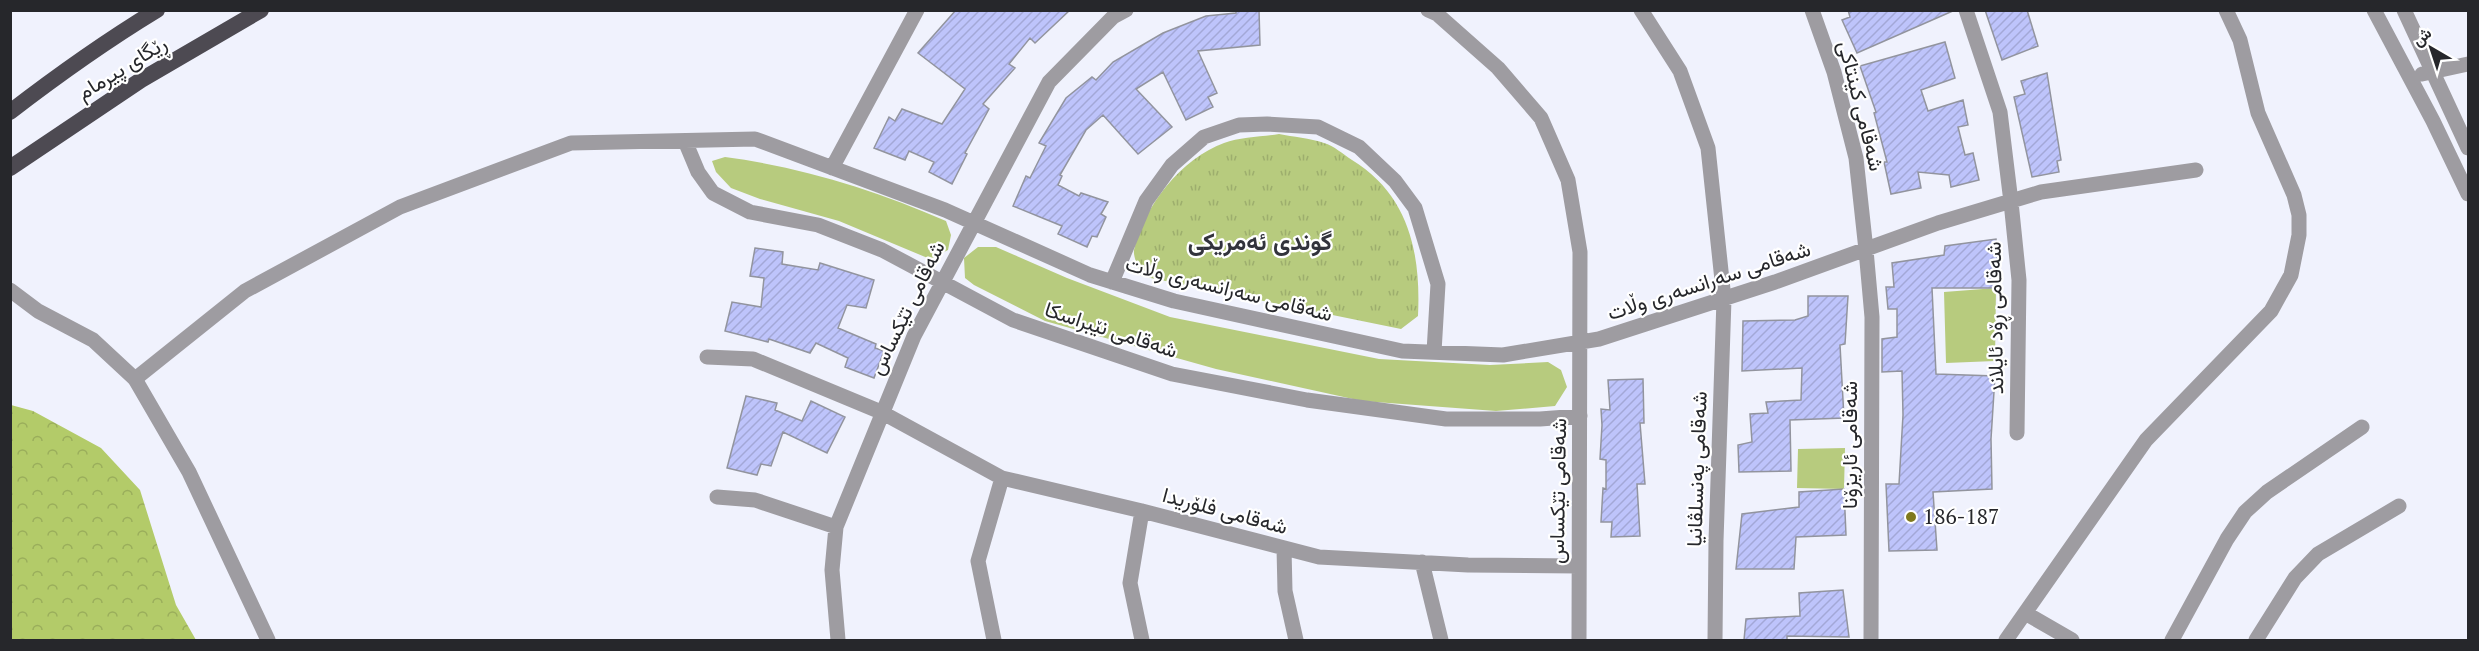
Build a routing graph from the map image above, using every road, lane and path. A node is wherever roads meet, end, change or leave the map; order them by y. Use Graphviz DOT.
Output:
graph roads {
  1 [pos="157,10"];
  2 [pos="261,10"];
  3 [pos="918,10"];
  4 [pos="1126,10"];
  5 [pos="1428,10"];
  6 [pos="1641,10"];
  7 [pos="1812,10"];
  8 [pos="1966,10"];
  9 [pos="2226,10"];
  10 [pos="2374,10"];
  11 [pos="2404,10"];
  12 [pos="2469,64"];
  13 [pos="2431,71"];
  14 [pos="2411,78"];
  15 [pos="10,112"];
  16 [pos="685,141"];
  17 [pos="2469,148"];
  18 [pos="10,168"];
  19 [pos="832,168"];
  20 [pos="2196,170"];
  21 [pos="2469,194"];
  22 [pos="2012,202"];
  23 [pos="972,222"];
  24 [pos="1866,250"];
  25 [pos="942,282"];
  26 [pos="1112,282"];
  27 [pos="10,290"];
  28 [pos="1724,299"];
  29 [pos="10,302"];
  30 [pos="38,311"];
  31 [pos="1581,342"];
  32 [pos="1434,352"];
  33 [pos="707,357"];
  34 [pos="135,379"];
  35 [pos="881,412"];
  36 [pos="1580,416"];
  37 [pos="2362,428"];
  38 [pos="2018,433"];
  39 [pos="1002,478"];
  40 [pos="717,497"];
  41 [pos="2399,506"];
  42 [pos="1142,511"];
  43 [pos="836,527"];
  44 [pos="1284,548"];
  45 [pos="1422,562"];
  46 [pos="1579,566"];
  47 [pos="2025,613"];
  48 [pos="268,640"];
  49 [pos="838,640"];
  50 [pos="994,640"];
  51 [pos="1142,640"];
  52 [pos="1296,640"];
  53 [pos="1441,640"];
  54 [pos="1579,640"];
  55 [pos="1715,640"];
  56 [pos="1871,640"];
  57 [pos="2006,640"];
  58 [pos="2072,640"];
  59 [pos="2172,640"];
  60 [pos="2256,640"];
  1 -- 15 [label="highway, ڕێگای پیرمام"];
  2 -- 18 [label="highway, ڕێگای پیرمام"];
  3 -- 19 [label="street"];
  4 -- 23 [label="street, شەقامی تێکساس"];
  5 -- 31 [label="street, شەقامی تێکساس"];
  6 -- 28 [label="street, شەقامی پەنسلڤانیا"];
  7 -- 24 [label="street, شەقامی کینتاکی"];
  8 -- 22 [label="street, شەقامی ڕۆد ئایلاند"];
  9 -- 47 [label="street"];
  10 -- 14 [label="street"];
  11 -- 13 [label="street"];
  12 -- 13 [label="street"];
  13 -- 14 [label="street"];
  13 -- 17 [label="street"];
  14 -- 21 [label="street"];
  16 -- 19 [label="street, شەقامی سەرانسەری وڵات"];
  16 -- 25 [label="street, شەقامی نێبراسکا"];
  16 -- 34 [label="street, شەقامی سەرانسەری وڵات"];
  19 -- 23 [label="street, شەقامی سەرانسەری وڵات"];
  20 -- 22 [label="street, شەقامی سەرانسەری وڵات"];
  22 -- 24 [label="street, شەقامی سەرانسەری وڵات"];
  22 -- 38 [label="street, شەقامی ڕۆد ئایلاند"];
  23 -- 25 [label="street, شەقامی تێکساس"];
  23 -- 26 [label="street, شەقامی سەرانسەری وڵات"];
  24 -- 28 [label="street, شەقامی سەرانسەری وڵات"];
  24 -- 56 [label="street, شەقامی ئاریزۆنا"];
  25 -- 35 [label="street, شەقامی تێکساس"];
  25 -- 36 [label="street, شەقامی نێبراسکا"];
  26 -- 32 [label="street, شەقامی سەرانسەری وڵات"];
  26 -- 32 [label="street"];
  27 -- 30 [label="street"];
  28 -- 31 [label="street, شەقامی سەرانسەری وڵات"];
  28 -- 55 [label="street, شەقامی پەنسلڤانیا"];
  29 -- 30 [label="street"];
  30 -- 34 [label="street"];
  31 -- 32 [label="street, شەقامی سەرانسەری وڵات"];
  31 -- 36 [label="street, شەقامی تێکساس"];
  33 -- 35 [label="street, شەقامی فلۆریدا"];
  34 -- 48 [label="street"];
  35 -- 39 [label="street, شەقامی فلۆریدا"];
  35 -- 43 [label="street, شەقامی تێکساس"];
  36 -- 46 [label="street, شەقامی تێکساس"];
  37 -- 59 [label="street"];
  39 -- 42 [label="street, شەقامی فلۆریدا"];
  39 -- 50 [label="street"];
  40 -- 43 [label="street"];
  41 -- 60 [label="street"];
  42 -- 44 [label="street, شەقامی فلۆریدا"];
  42 -- 51 [label="street"];
  43 -- 49 [label="street, شەقامی تێکساس"];
  44 -- 45 [label="street, شەقامی فلۆریدا"];
  44 -- 52 [label="street"];
  45 -- 46 [label="street, شەقامی فلۆریدا"];
  45 -- 53 [label="street"];
  46 -- 54 [label="street, شەقامی تێکساس"];
  47 -- 57 [label="street"];
  47 -- 58 [label="street"];
}
